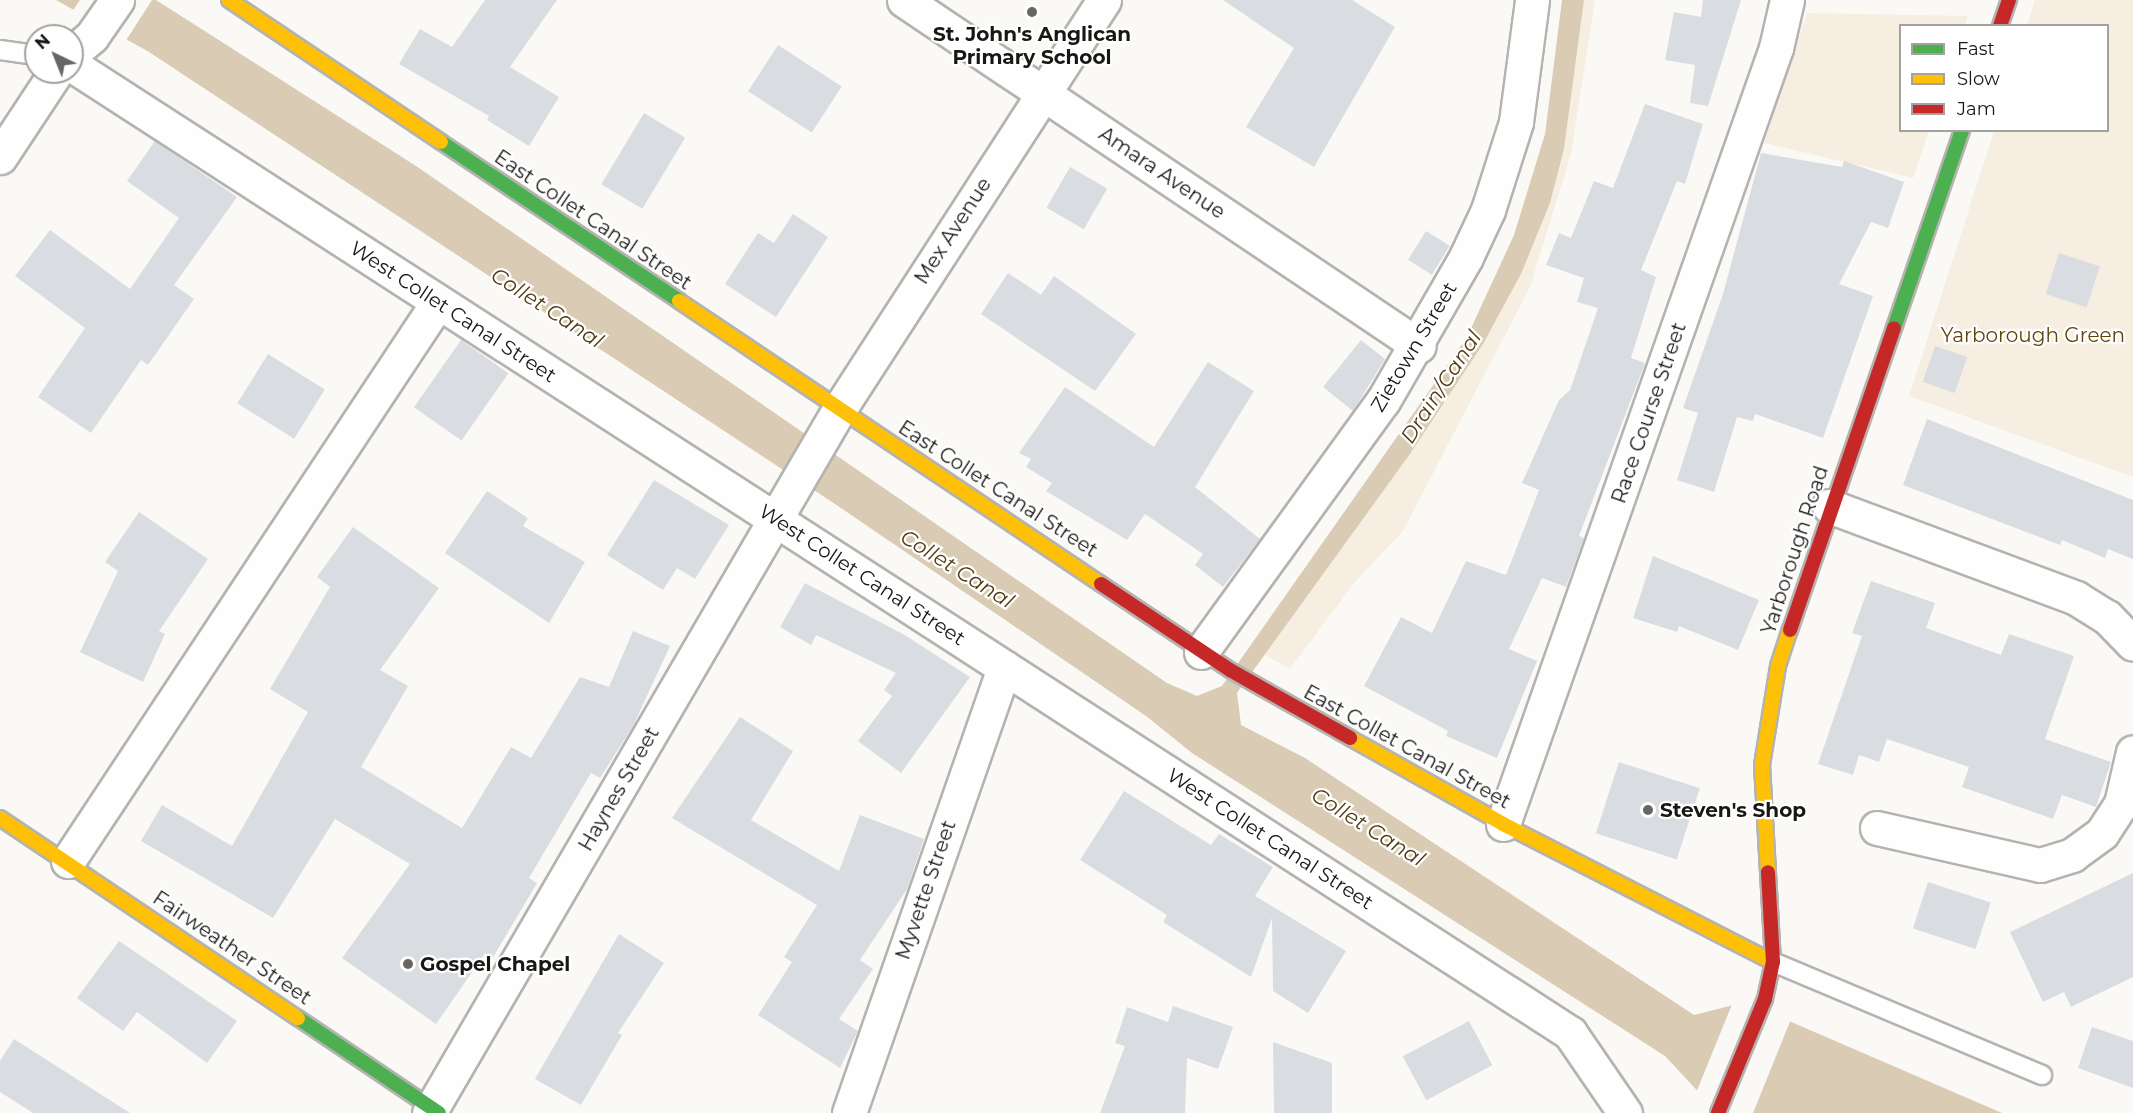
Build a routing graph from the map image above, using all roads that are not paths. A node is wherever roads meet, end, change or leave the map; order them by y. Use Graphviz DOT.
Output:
graph roads {
  1 [pos="117,0"];
  2 [pos="229,0"];
  3 [pos="904,0"];
  4 [pos="1104,0"];
  5 [pos="1532,0"];
  6 [pos="1787,0"];
  7 [pos="2009,0"];
  8 [pos="2001,24"];
  9 [pos="84,41"];
  10 [pos="0,50"];
  11 [pos="24,53"];
  12 [pos="84,73"];
  13 [pos="48,84"];
  14 [pos="1042,93"];
  15 [pos="1961,132"];
  16 [pos="0,157"];
  17 [pos="438,302"];
  18 [pos="1419,346"];
  19 [pos="834,418"];
  20 [pos="807,464"];
  21 [pos="1829,506"];
  22 [pos="782,508"];
  23 [pos="2133,644"];
  24 [pos="1201,652"];
  25 [pos="1004,667"];
  26 [pos="2133,752"];
  27 [pos="0,818"];
  28 [pos="1503,824"];
  29 [pos="1876,828"];
  30 [pos="68,861"];
  31 [pos="1773,962"];
  32 [pos="2042,1075"];
  33 [pos="433,1111"];
  34 [pos="849,1113"];
  35 [pos="1625,1113"];
  36 [pos="1718,1113"];
  1 -- 9 [label="street"];
  2 -- 19 [label="street, East Collet Canal Street"];
  3 -- 14 [label="street, Amara Avenue"];
  4 -- 14 [label="street, Mex Avenue"];
  5 -- 18 [label="street, Zietown Street"];
  6 -- 28 [label="street, Race Course Street"];
  7 -- 8 [label="street"];
  10 -- 11 [label="lane"];
  12 -- 17 [label="street, West Collet Canal Street"];
  13 -- 16 [label="street"];
  14 -- 18 [label="street, Amara Avenue"];
  14 -- 19 [label="street, Mex Avenue"];
  15 -- 21 [label="street, Yarborough Road"];
  17 -- 22 [label="street, West Collet Canal Street"];
  17 -- 30 [label="street"];
  18 -- 24 [label="street, Zietown Street"];
  19 -- 20 [label="street, Mex Avenue"];
  19 -- 24 [label="street, East Collet Canal Street"];
  20 -- 22 [label="street, Haynes Street"];
  21 -- 23 [label="street"];
  21 -- 31 [label="street, Yarborough Road"];
  22 -- 25 [label="street, West Collet Canal Street"];
  22 -- 33 [label="street, Haynes Street"];
  24 -- 28 [label="street, East Collet Canal Street"];
  25 -- 34 [label="street, Myvette Street"];
  25 -- 35 [label="street, West Collet Canal Street"];
  26 -- 29 [label="street"];
  27 -- 30 [label="street, Fairweather Street"];
  28 -- 31 [label="street, East Collet Canal Street"];
  30 -- 33 [label="street, Fairweather Street"];
  31 -- 32 [label="lane"];
  31 -- 36 [label="street, Yarborough Road"];
}
